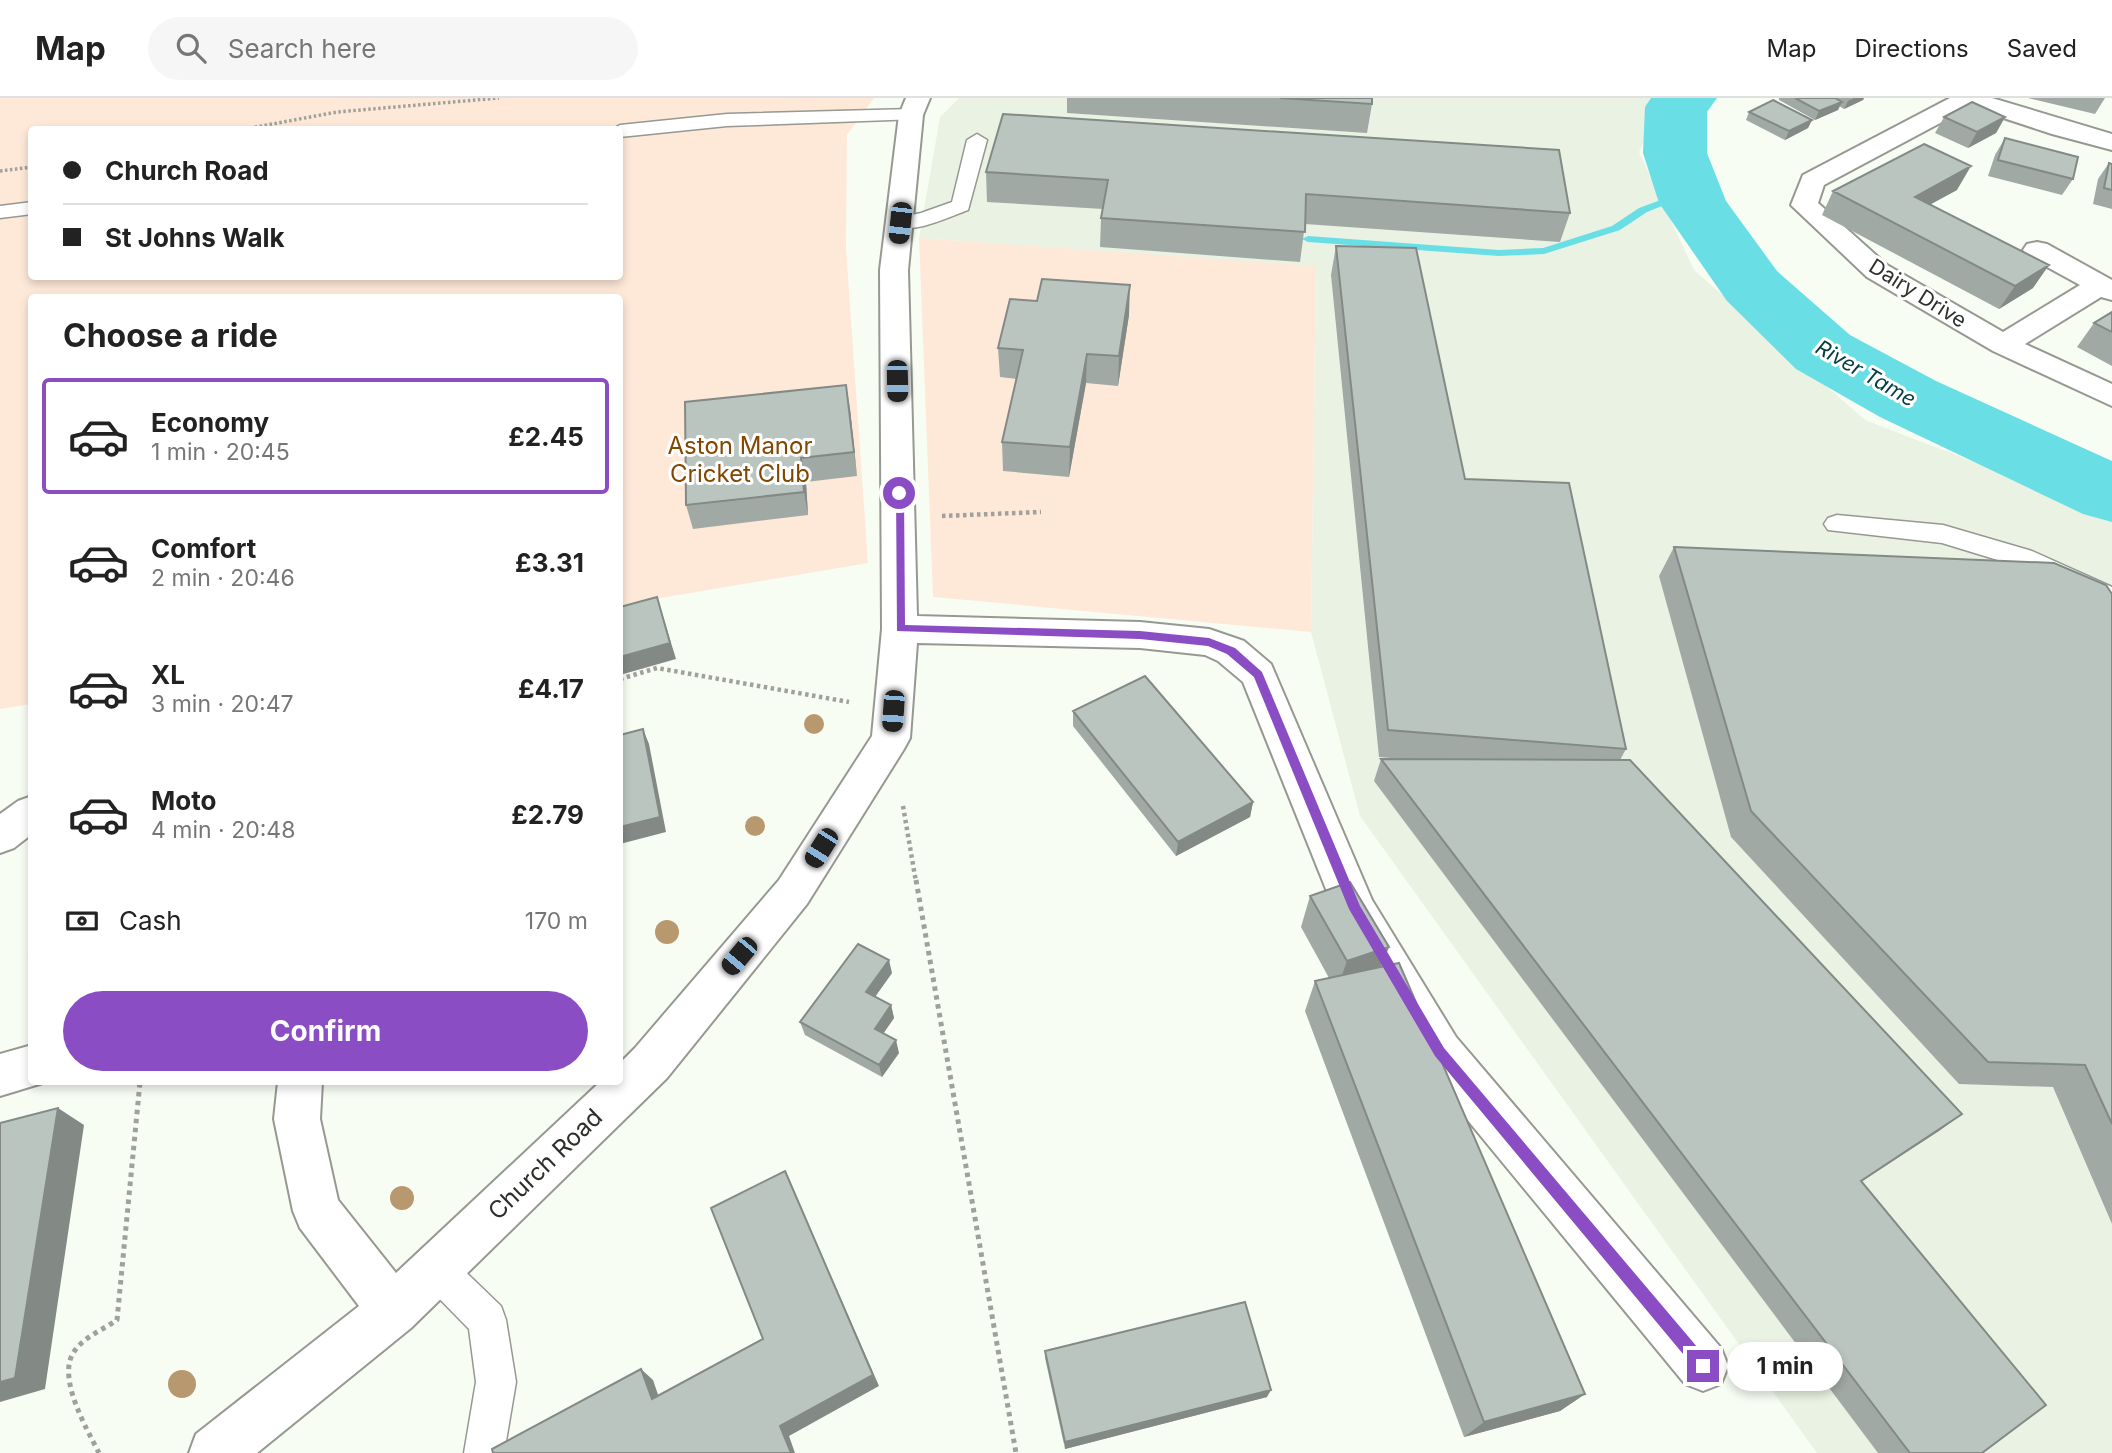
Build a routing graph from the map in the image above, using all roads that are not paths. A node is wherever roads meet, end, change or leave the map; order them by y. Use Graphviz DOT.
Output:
graph roads {
  1 [pos="1968,98"];
  2 [pos="914,107"];
  3 [pos="623,131"];
  4 [pos="977,140"];
  5 [pos="2112,142"];
  6 [pos="28,208"];
  7 [pos="0,212"];
  8 [pos="900,223"];
  9 [pos="2038,250"];
  10 [pos="2106,288"];
  11 [pos="2003,345"];
  12 [pos="2112,396"];
  13 [pos="1837,524"];
  14 [pos="2112,605"];
  15 [pos="900,629"];
  16 [pos="28,815"];
  17 [pos="0,836"];
  18 [pos="28,1067"];
  19 [pos="0,1075"];
  20 [pos="300,1085"];
  21 [pos="436,1269"];
  22 [pos="393,1310"];
  23 [pos="1703,1366"];
  24 [pos="215,1453"];
  25 [pos="484,1453"];
  1 -- 5 [label="street"];
  1 -- 11 [label="street, Dairy Drive"];
  2 -- 3 [label="lane"];
  2 -- 8 [label="street, Church Road"];
  4 -- 8 [label="lane"];
  6 -- 7 [label="lane"];
  8 -- 15 [label="street, Church Road"];
  9 -- 10 [label="street"];
  10 -- 11 [label="street"];
  11 -- 12 [label="street, Dairy Drive"];
  13 -- 14 [label="lane"];
  15 -- 21 [label="street, Church Road"];
  15 -- 23 [label="street"];
  16 -- 17 [label="street"];
  18 -- 19 [label="street"];
  20 -- 22 [label="street"];
  21 -- 22 [label="street, Church Road"];
  21 -- 25 [label="lane"];
  22 -- 24 [label="street, Church Road"];
}
